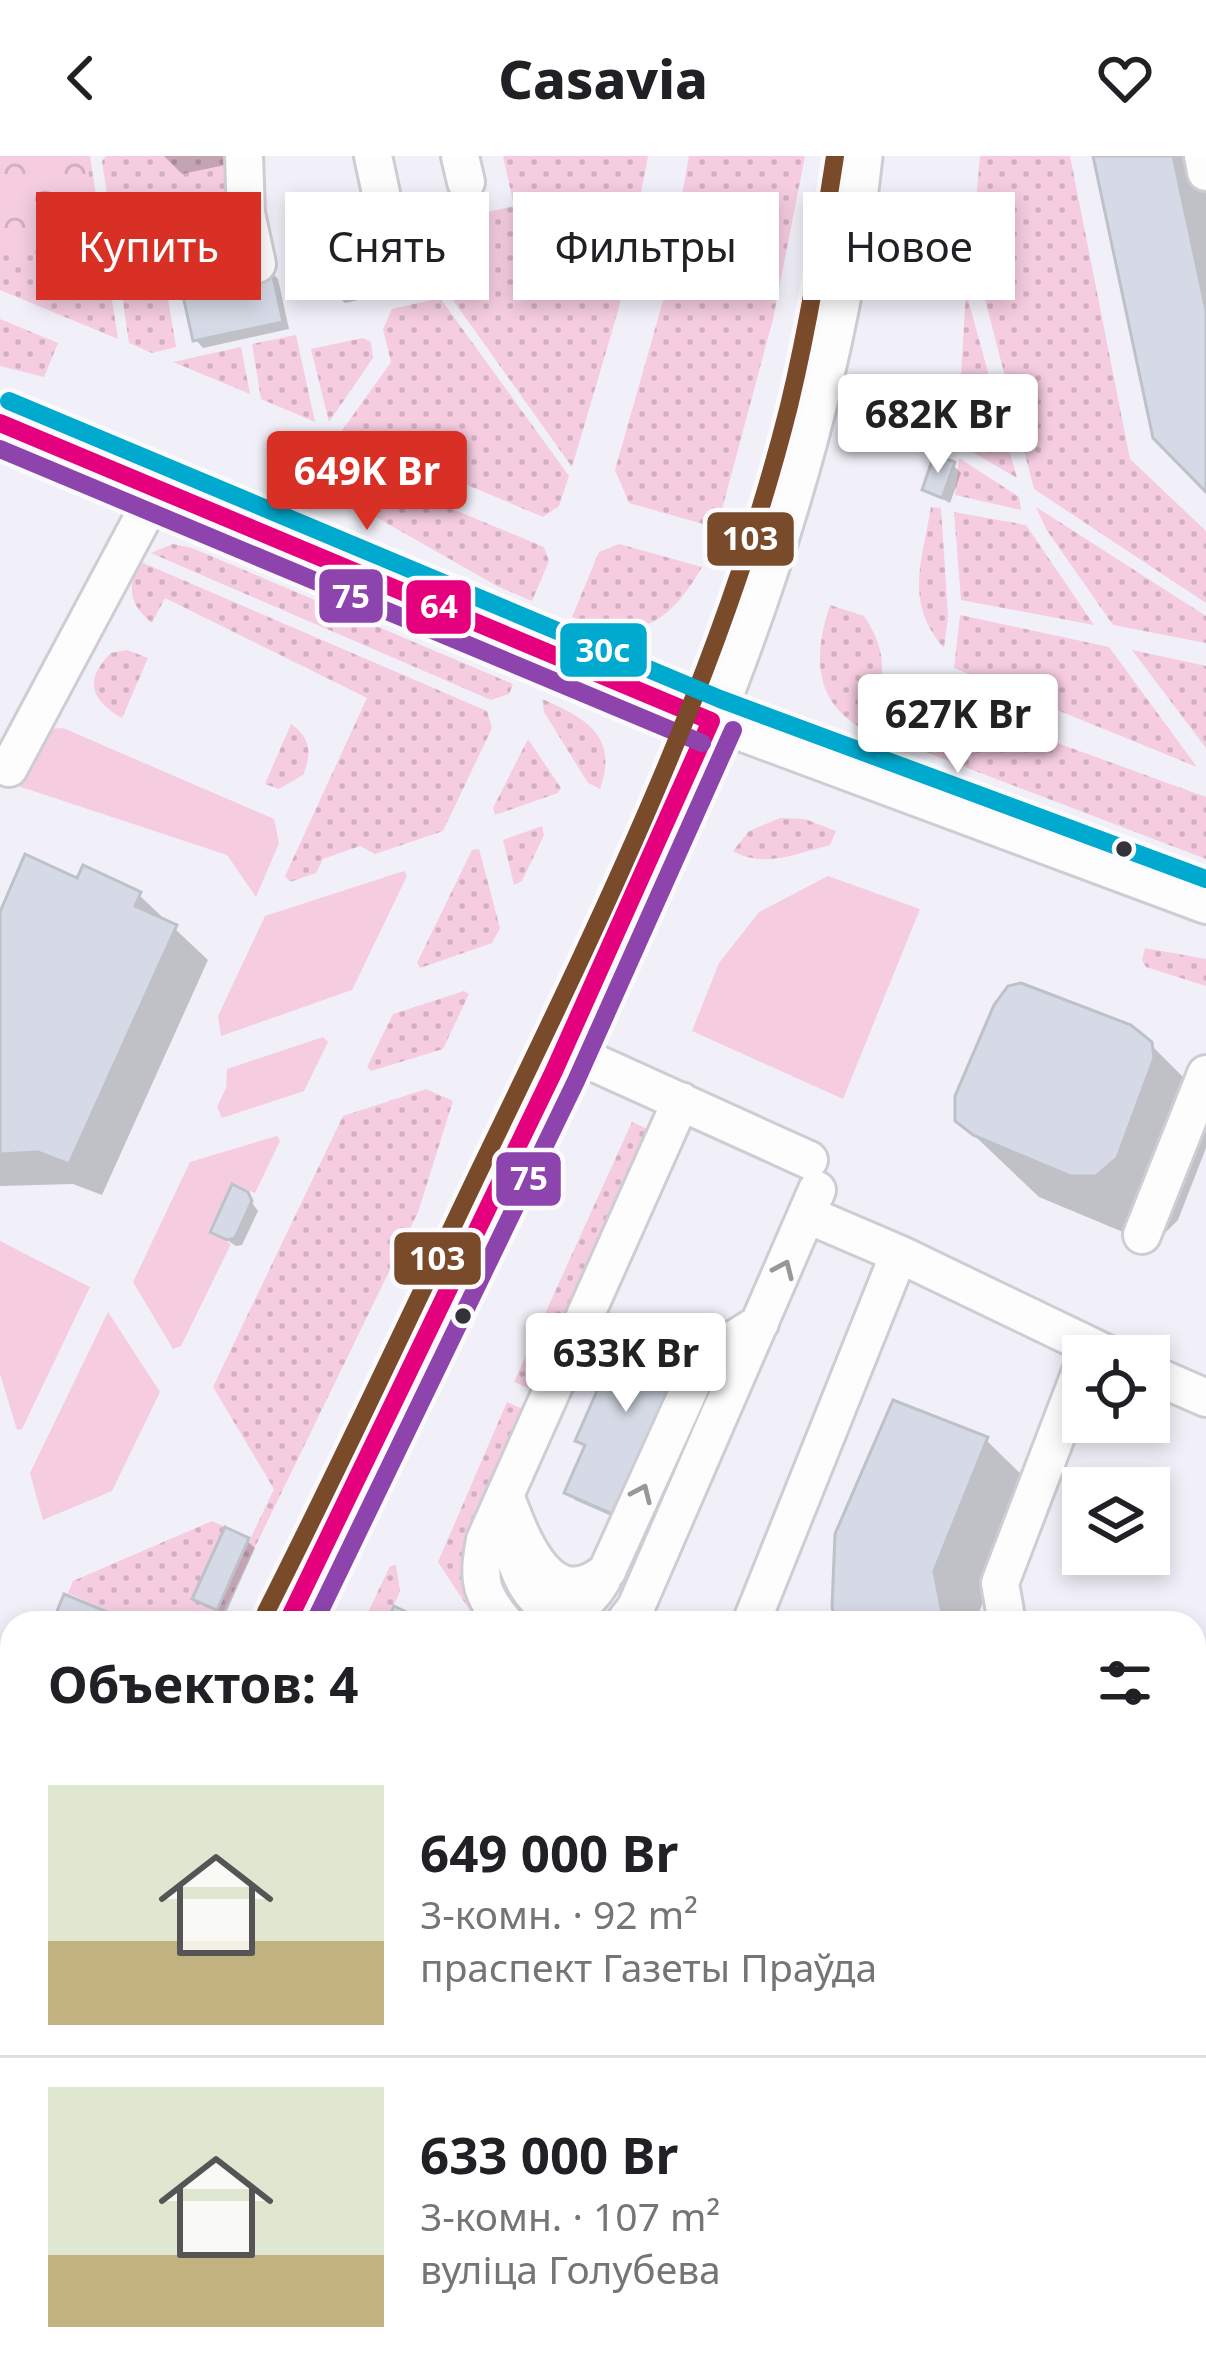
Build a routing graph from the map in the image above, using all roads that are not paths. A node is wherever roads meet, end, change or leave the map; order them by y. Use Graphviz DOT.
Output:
graph roads {
  1 [pos="244,156"];
  2 [pos="373,156"];
  3 [pos="859,156"];
  4 [pos="1203,156"];
  5 [pos="1206,172"];
  6 [pos="245,192"];
  7 [pos="381,192"];
  8 [pos="0,423"];
  9 [pos="158,489"];
  10 [pos="711,721"];
  11 [pos="0,764"];
  12 [pos="1206,905"];
  13 [pos="564,1049"];
  14 [pos="1206,1074"];
  15 [pos="681,1101"];
  16 [pos="811,1188"];
  17 [pos="1142,1235"];
  18 [pos="899,1254"];
  19 [pos="760,1323"];
  20 [pos="1062,1340"];
  21 [pos="1170,1382"];
  22 [pos="1206,1398"];
  23 [pos="1062,1432"];
  24 [pos="505,1495"];
  25 [pos="293,1611"];
  26 [pos="496,1611"];
  27 [pos="633,1611"];
  28 [pos="756,1611"];
  29 [pos="1005,1611"];
  1 -- 6 [label="street"];
  2 -- 7 [label="street"];
  3 -- 10 [label="main road"];
  4 -- 5 [label="street"];
  8 -- 9 [label="main road"];
  9 -- 10 [label="main road"];
  9 -- 11 [label="street"];
  10 -- 12 [label="street"];
  10 -- 13 [label="main road"];
  13 -- 15 [label="street"];
  13 -- 25 [label="main road"];
  14 -- 17 [label="street"];
  15 -- 16 [label="street"];
  15 -- 24 [label="street"];
  16 -- 18 [label="street"];
  19 -- 16 [label="street, one-way"];
  18 -- 20 [label="street"];
  18 -- 28 [label="street"];
  24 -- 19 [label="street, one-way"];
  19 -- 27 [label="street"];
  21 -- 22 [label="street"];
  23 -- 29 [label="street"];
  24 -- 26 [label="street"];
}
